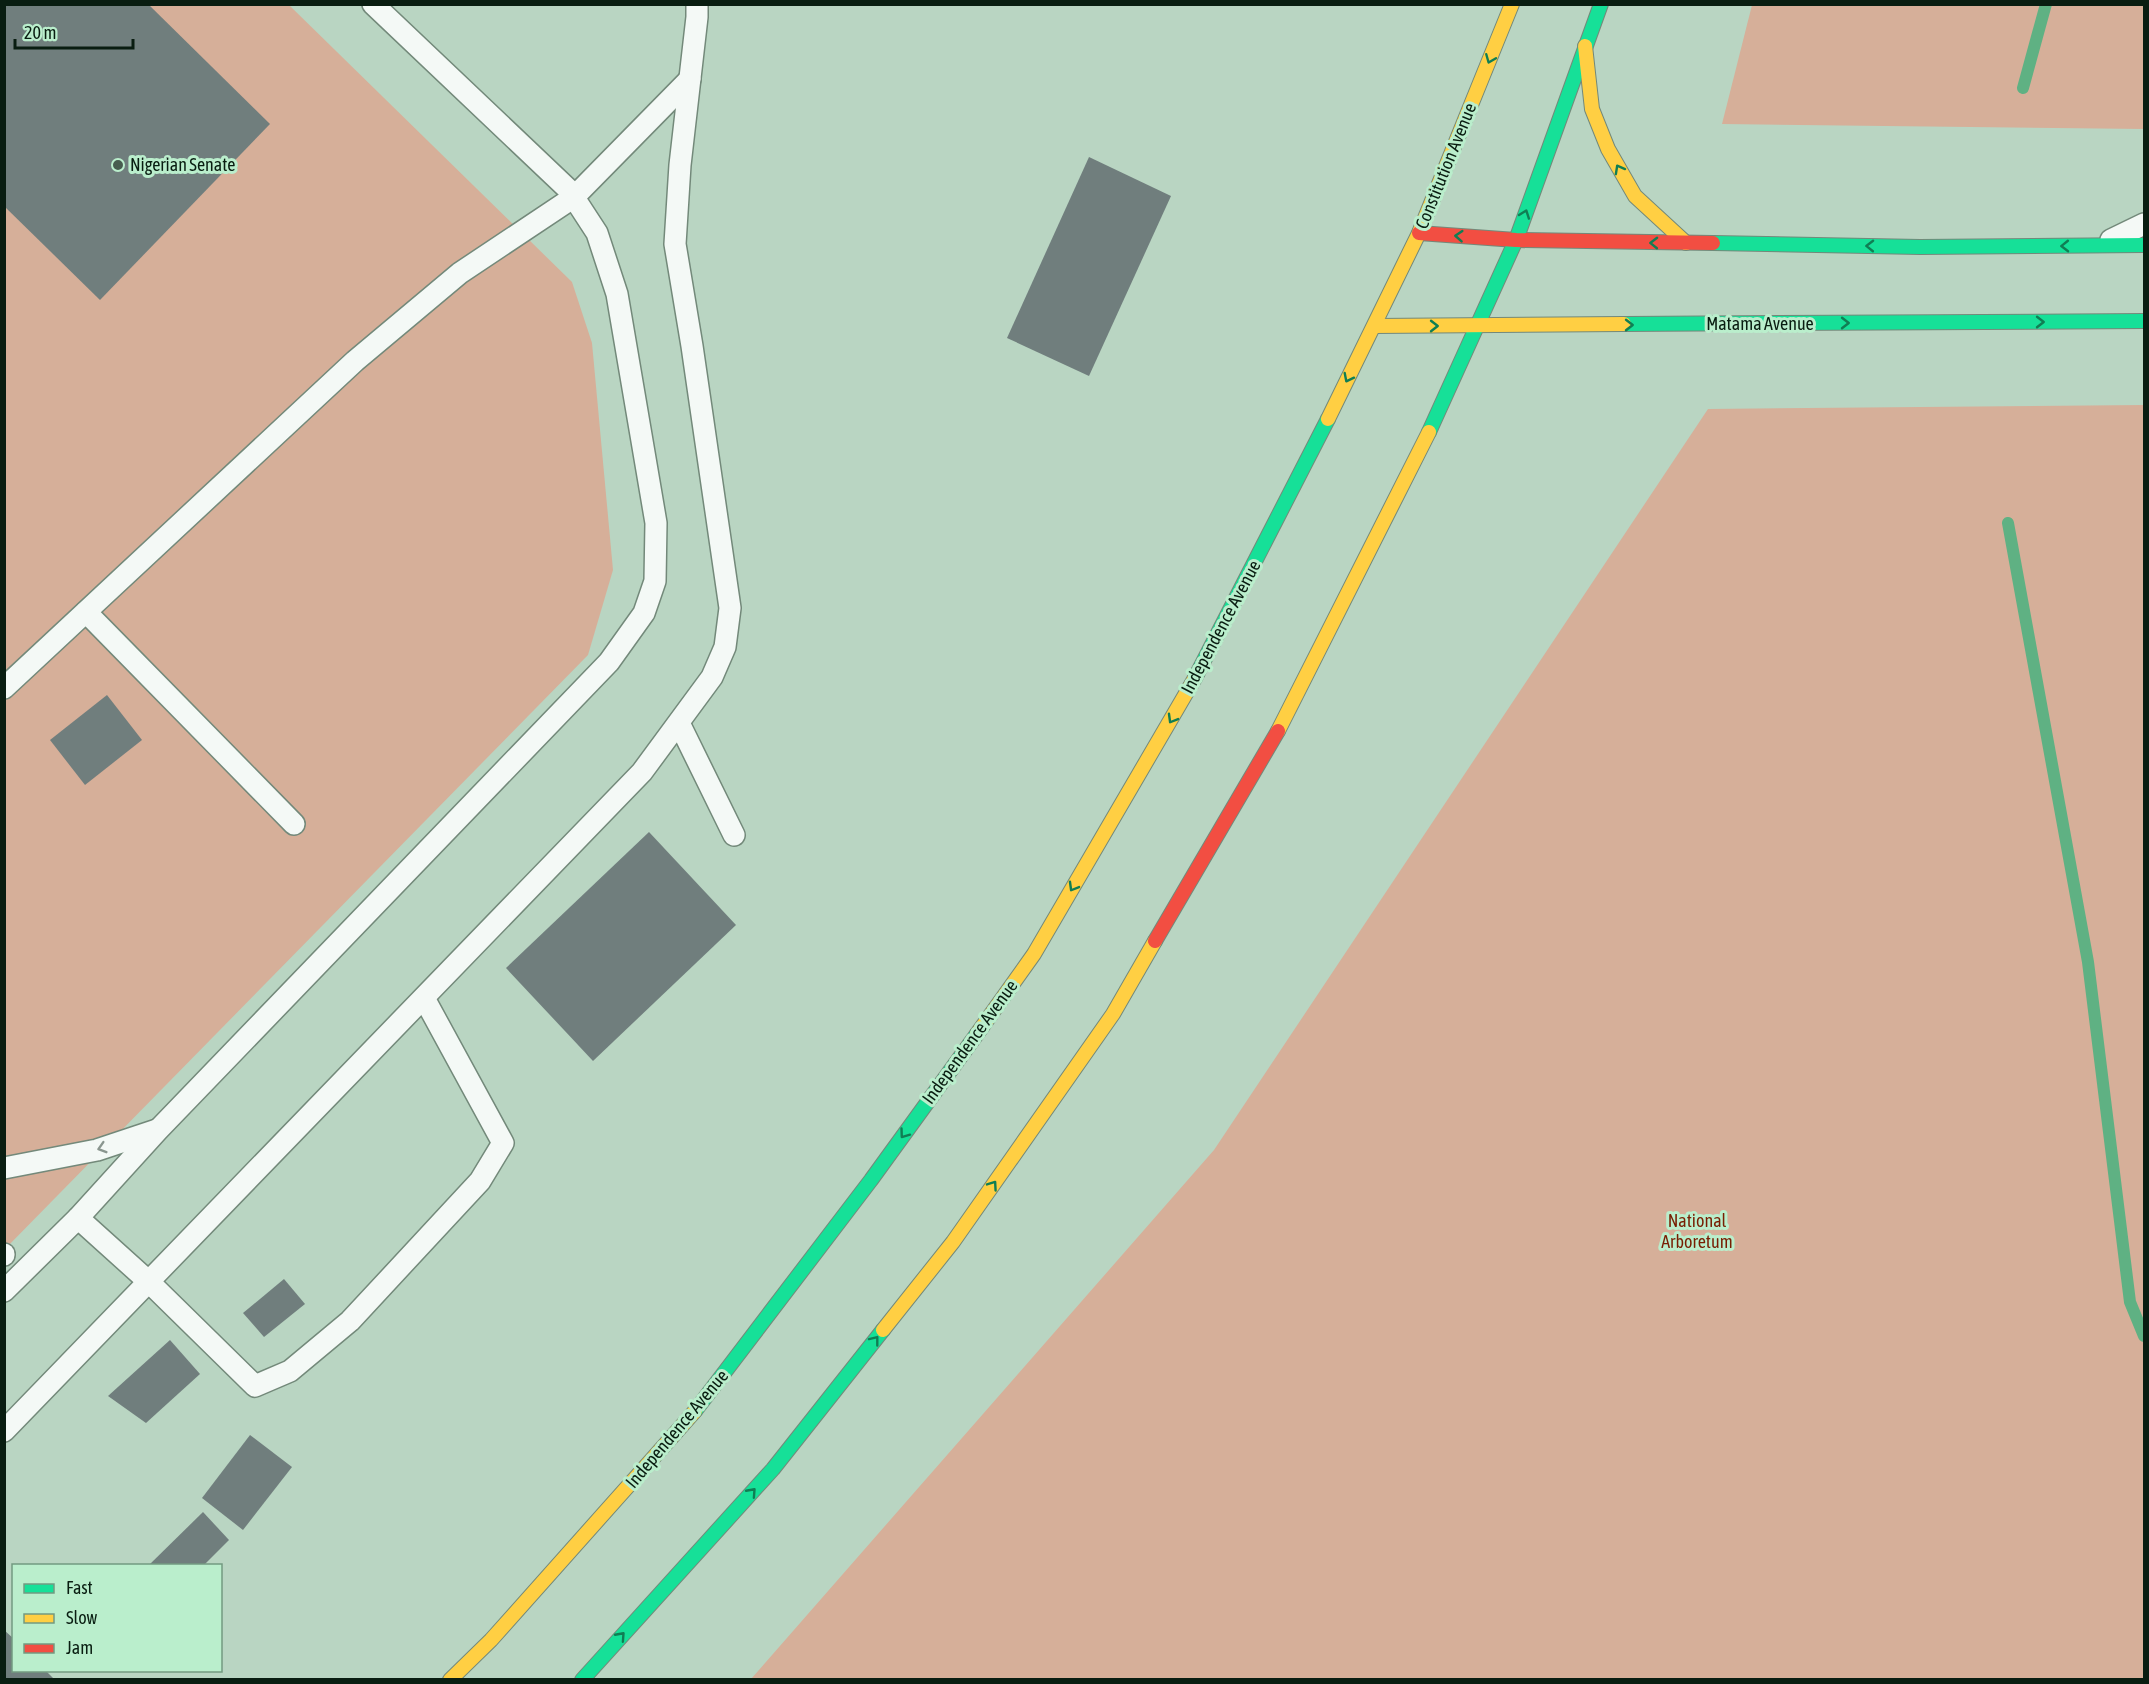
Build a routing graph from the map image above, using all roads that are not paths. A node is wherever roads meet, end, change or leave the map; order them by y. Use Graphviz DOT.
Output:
graph roads {
  1 [pos="373,4"];
  2 [pos="697,4"];
  3 [pos="1512,4"];
  4 [pos="1601,4"];
  5 [pos="1585,46"];
  6 [pos="690,79"];
  7 [pos="574,197"];
  8 [pos="2145,224"];
  9 [pos="1419,233"];
  10 [pos="1516,240"];
  11 [pos="1686,243"];
  12 [pos="2099,245"];
  13 [pos="2145,245"];
  14 [pos="2145,321"];
  15 [pos="1375,326"];
  16 [pos="1478,326"];
  17 [pos="86,612"];
  18 [pos="4,688"];
  19 [pos="679,723"];
  20 [pos="294,824"];
  21 [pos="734,835"];
  22 [pos="424,998"];
  23 [pos="158,1130"];
  24 [pos="4,1168"];
  25 [pos="78,1218"];
  26 [pos="149,1282"];
  27 [pos="4,1291"];
  28 [pos="4,1431"];
  29 [pos="450,1680"];
  30 [pos="582,1680"];
  1 -- 7 [label="lane"];
  2 -- 6 [label="lane"];
  3 -- 9 [label="main road, Constitution Avenue, one-way"];
  4 -- 5 [label="main road"];
  10 -- 5 [label="main road, one-way"];
  11 -- 5 [label="main road, one-way"];
  6 -- 7 [label="lane"];
  6 -- 19 [label="lane"];
  7 -- 17 [label="lane"];
  7 -- 23 [label="lane"];
  8 -- 12 [label="lane"];
  10 -- 9 [label="main road, one-way"];
  9 -- 15 [label="main road, Constitution Avenue"];
  11 -- 10 [label="main road, one-way"];
  10 -- 16 [label="main road"];
  12 -- 11 [label="main road, one-way"];
  12 -- 13 [label="main road"];
  16 -- 14 [label="main road, Matama Avenue, one-way"];
  15 -- 16 [label="main road, Matama Avenue, one-way"];
  15 -- 29 [label="main road, Independence Avenue, one-way"];
  30 -- 16 [label="main road, one-way"];
  17 -- 18 [label="lane"];
  17 -- 20 [label="lane"];
  19 -- 21 [label="lane"];
  19 -- 22 [label="lane"];
  22 -- 26 [label="lane"];
  22 -- 26 [label="lane"];
  23 -- 24 [label="lane, one-way"];
  23 -- 25 [label="lane"];
  25 -- 26 [label="lane"];
  25 -- 27 [label="lane"];
  26 -- 28 [label="lane"];
}
